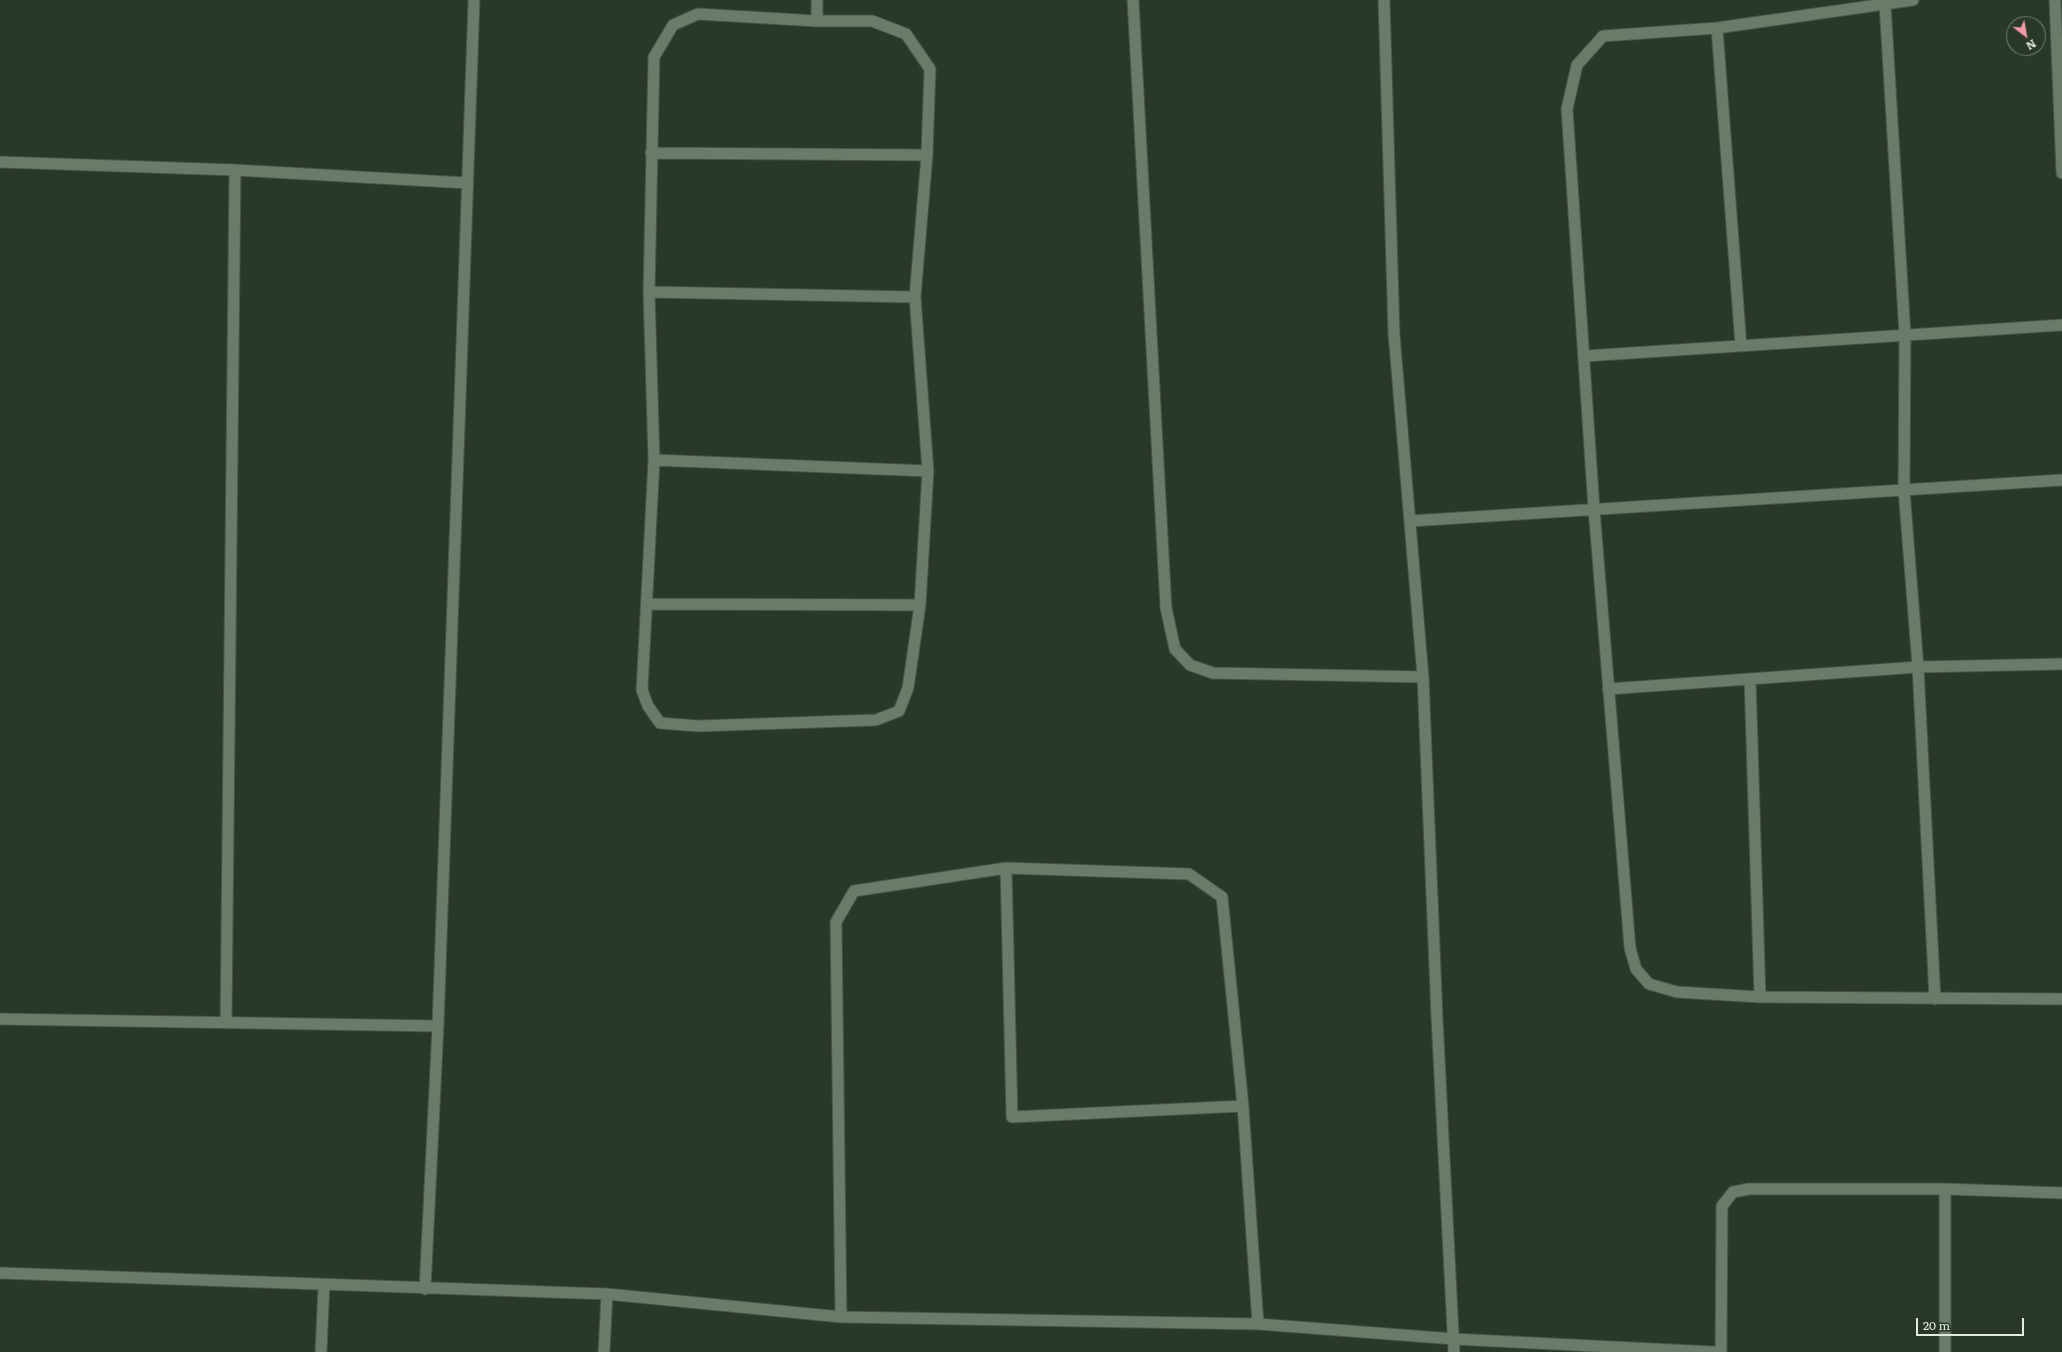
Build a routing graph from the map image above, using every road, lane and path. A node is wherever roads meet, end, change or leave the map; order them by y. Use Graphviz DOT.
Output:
graph roads {
  1 [pos="474,0"];
  2 [pos="817,0"];
  3 [pos="1133,0"];
  4 [pos="1384,0"];
  5 [pos="1913,0"];
  6 [pos="2055,0"];
  7 [pos="1885,4"];
  8 [pos="817,21"];
  9 [pos="1717,28"];
  10 [pos="650,153"];
  11 [pos="927,154"];
  12 [pos="0,162"];
  13 [pos="235,170"];
  14 [pos="2062,173"];
  15 [pos="468,182"];
  16 [pos="649,292"];
  17 [pos="915,298"];
  18 [pos="2062,325"];
  19 [pos="1905,335"];
  20 [pos="1741,346"];
  21 [pos="1585,356"];
  22 [pos="654,460"];
  23 [pos="928,472"];
  24 [pos="2062,480"];
  25 [pos="1904,490"];
  26 [pos="1594,509"];
  27 [pos="1410,521"];
  28 [pos="647,604"];
  29 [pos="920,605"];
  30 [pos="2062,664"];
  31 [pos="1918,667"];
  32 [pos="1423,677"];
  33 [pos="1750,679"];
  34 [pos="1608,689"];
  35 [pos="1006,868"];
  36 [pos="1760,997"];
  37 [pos="1935,999"];
  38 [pos="2062,999"];
  39 [pos="0,1020"];
  40 [pos="226,1023"];
  41 [pos="438,1026"];
  42 [pos="1243,1106"];
  43 [pos="1945,1189"];
  44 [pos="2062,1193"];
  45 [pos="0,1273"];
  46 [pos="324,1285"];
  47 [pos="424,1289"];
  48 [pos="607,1294"];
  49 [pos="841,1317"];
  50 [pos="1258,1324"];
  51 [pos="1454,1339"];
  52 [pos="321,1352"];
  53 [pos="604,1352"];
  54 [pos="1454,1352"];
  55 [pos="1714,1352"];
  56 [pos="1721,1352"];
  57 [pos="1944,1352"];
  1 -- 15 [label="street"];
  2 -- 8 [label="street"];
  3 -- 32 [label="street"];
  4 -- 27 [label="street"];
  5 -- 7 [label="street"];
  6 -- 14 [label="street"];
  7 -- 9 [label="street"];
  7 -- 19 [label="street"];
  8 -- 10 [label="street"];
  8 -- 11 [label="street"];
  9 -- 20 [label="street"];
  9 -- 21 [label="street"];
  10 -- 11 [label="street"];
  10 -- 16 [label="street"];
  11 -- 17 [label="street"];
  12 -- 13 [label="street"];
  13 -- 15 [label="street"];
  13 -- 40 [label="street"];
  15 -- 41 [label="street"];
  16 -- 17 [label="street"];
  16 -- 22 [label="street"];
  17 -- 23 [label="street"];
  18 -- 19 [label="street"];
  19 -- 20 [label="street"];
  19 -- 25 [label="street"];
  20 -- 21 [label="street"];
  21 -- 26 [label="street"];
  22 -- 23 [label="street"];
  22 -- 28 [label="street"];
  23 -- 29 [label="street"];
  24 -- 25 [label="street"];
  25 -- 26 [label="street"];
  25 -- 31 [label="street"];
  26 -- 27 [label="street"];
  26 -- 34 [label="street"];
  27 -- 32 [label="street"];
  28 -- 29 [label="street"];
  28 -- 29 [label="street"];
  30 -- 31 [label="street"];
  31 -- 33 [label="street"];
  31 -- 37 [label="street"];
  32 -- 51 [label="street"];
  33 -- 34 [label="street"];
  33 -- 36 [label="street"];
  34 -- 36 [label="street"];
  35 -- 42 [label="street"];
  35 -- 42 [label="street"];
  35 -- 49 [label="street"];
  36 -- 37 [label="street"];
  37 -- 38 [label="street"];
  39 -- 40 [label="street"];
  40 -- 41 [label="street"];
  41 -- 47 [label="street"];
  42 -- 50 [label="street"];
  43 -- 44 [label="street"];
  43 -- 56 [label="street"];
  43 -- 57 [label="street"];
  45 -- 46 [label="street"];
  46 -- 47 [label="street"];
  46 -- 52 [label="street"];
  47 -- 48 [label="street"];
  48 -- 49 [label="street"];
  48 -- 53 [label="street"];
  49 -- 50 [label="street"];
  50 -- 51 [label="street"];
  51 -- 54 [label="street"];
  51 -- 55 [label="street"];
}
